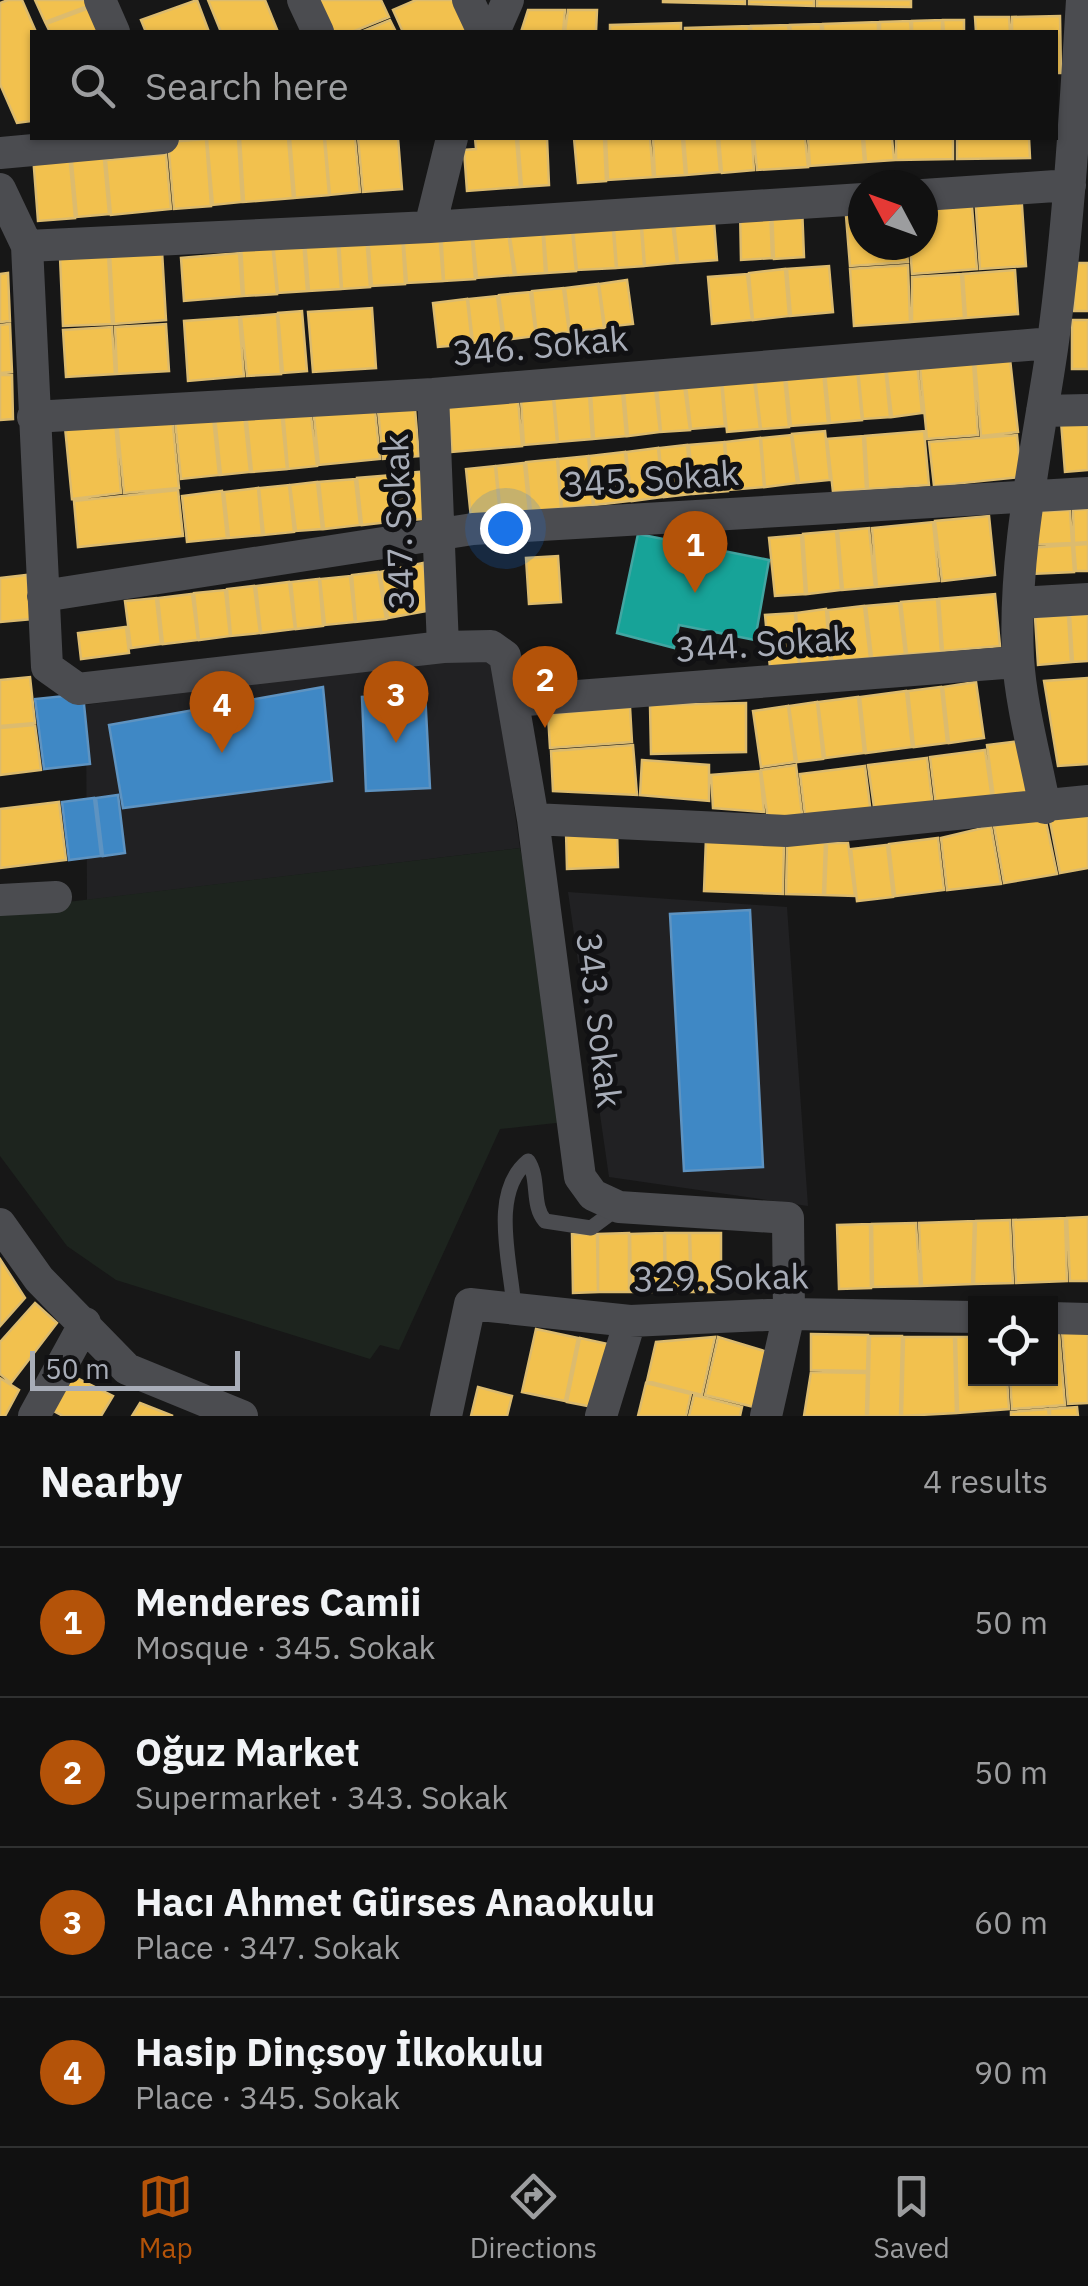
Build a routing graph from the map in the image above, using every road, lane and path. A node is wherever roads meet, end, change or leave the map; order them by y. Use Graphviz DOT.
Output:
graph roads {
  1 [pos="100,0"];
  2 [pos="303,0"];
  3 [pos="468,0"];
  4 [pos="508,0"];
  5 [pos="1082,0"];
  6 [pos="113,30"];
  7 [pos="317,30"];
  8 [pos="482,30"];
  9 [pos="495,30"];
  10 [pos="1066,82"];
  11 [pos="139,140"];
  12 [pos="452,140"];
  13 [pos="0,153"];
  14 [pos="1070,185"];
  15 [pos="0,189"];
  16 [pos="938,194"];
  17 [pos="848,199"];
  18 [pos="430,226"];
  19 [pos="1075,245"];
  20 [pos="26,246"];
  21 [pos="1052,343"];
  22 [pos="433,394"];
  23 [pos="1088,410"];
  24 [pos="1042,411"];
  25 [pos="34,417"];
  26 [pos="1088,493"];
  27 [pos="1028,494"];
  28 [pos="436,536"];
  29 [pos="44,596"];
  30 [pos="1088,599"];
  31 [pos="1018,603"];
  32 [pos="443,647"];
  33 [pos="1018,662"];
  34 [pos="513,701"];
  35 [pos="1088,800"];
  36 [pos="1045,808"];
  37 [pos="534,820"];
  38 [pos="56,897"];
  39 [pos="0,900"];
  40 [pos="618,1206"];
  41 [pos="0,1224"];
  42 [pos="514,1308"];
  43 [pos="789,1314"];
  44 [pos="968,1317"];
  45 [pos="1058,1318"];
  46 [pos="1088,1318"];
  47 [pos="630,1321"];
  48 [pos="84,1323"];
  49 [pos="196,1409"];
  50 [pos="34,1416"];
  51 [pos="242,1416"];
  52 [pos="446,1416"];
  53 [pos="601,1416"];
  54 [pos="766,1416"];
  1 -- 6 [label="street"];
  2 -- 7 [label="street"];
  3 -- 8 [label="street"];
  4 -- 9 [label="street"];
  5 -- 10 [label="street"];
  10 -- 14 [label="street"];
  11 -- 13 [label="street"];
  12 -- 18 [label="street"];
  14 -- 16 [label="street"];
  14 -- 19 [label="street"];
  15 -- 20 [label="street"];
  17 -- 18 [label="street"];
  18 -- 20 [label="street"];
  19 -- 21 [label="street"];
  20 -- 25 [label="street"];
  21 -- 22 [label="street, 346. Sokak"];
  21 -- 24 [label="street"];
  22 -- 25 [label="street, 346. Sokak"];
  22 -- 28 [label="street, 347. Sokak"];
  23 -- 24 [label="street"];
  24 -- 27 [label="street"];
  25 -- 29 [label="street"];
  26 -- 27 [label="street, 345. Sokak"];
  27 -- 28 [label="street, 345. Sokak"];
  27 -- 31 [label="street"];
  28 -- 29 [label="street, 345. Sokak"];
  28 -- 32 [label="street, 347. Sokak"];
  29 -- 32 [label="street"];
  30 -- 31 [label="street"];
  31 -- 33 [label="street"];
  32 -- 34 [label="street, 343. Sokak"];
  33 -- 34 [label="street, 344. Sokak"];
  33 -- 36 [label="street"];
  34 -- 37 [label="street, 343. Sokak"];
  35 -- 36 [label="street"];
  36 -- 37 [label="street"];
  37 -- 40 [label="street, 343. Sokak"];
  38 -- 39 [label="street"];
  40 -- 42 [label="lane"];
  40 -- 43 [label="street"];
  41 -- 48 [label="street"];
  42 -- 47 [label="street, 329. Sokak"];
  42 -- 52 [label="street, 329. Sokak"];
  43 -- 44 [label="street, 329. Sokak"];
  43 -- 47 [label="street, 329. Sokak"];
  43 -- 54 [label="street"];
  45 -- 46 [label="street"];
  47 -- 53 [label="street"];
  48 -- 49 [label="street"];
  48 -- 50 [label="street"];
  49 -- 51 [label="street"];
}
